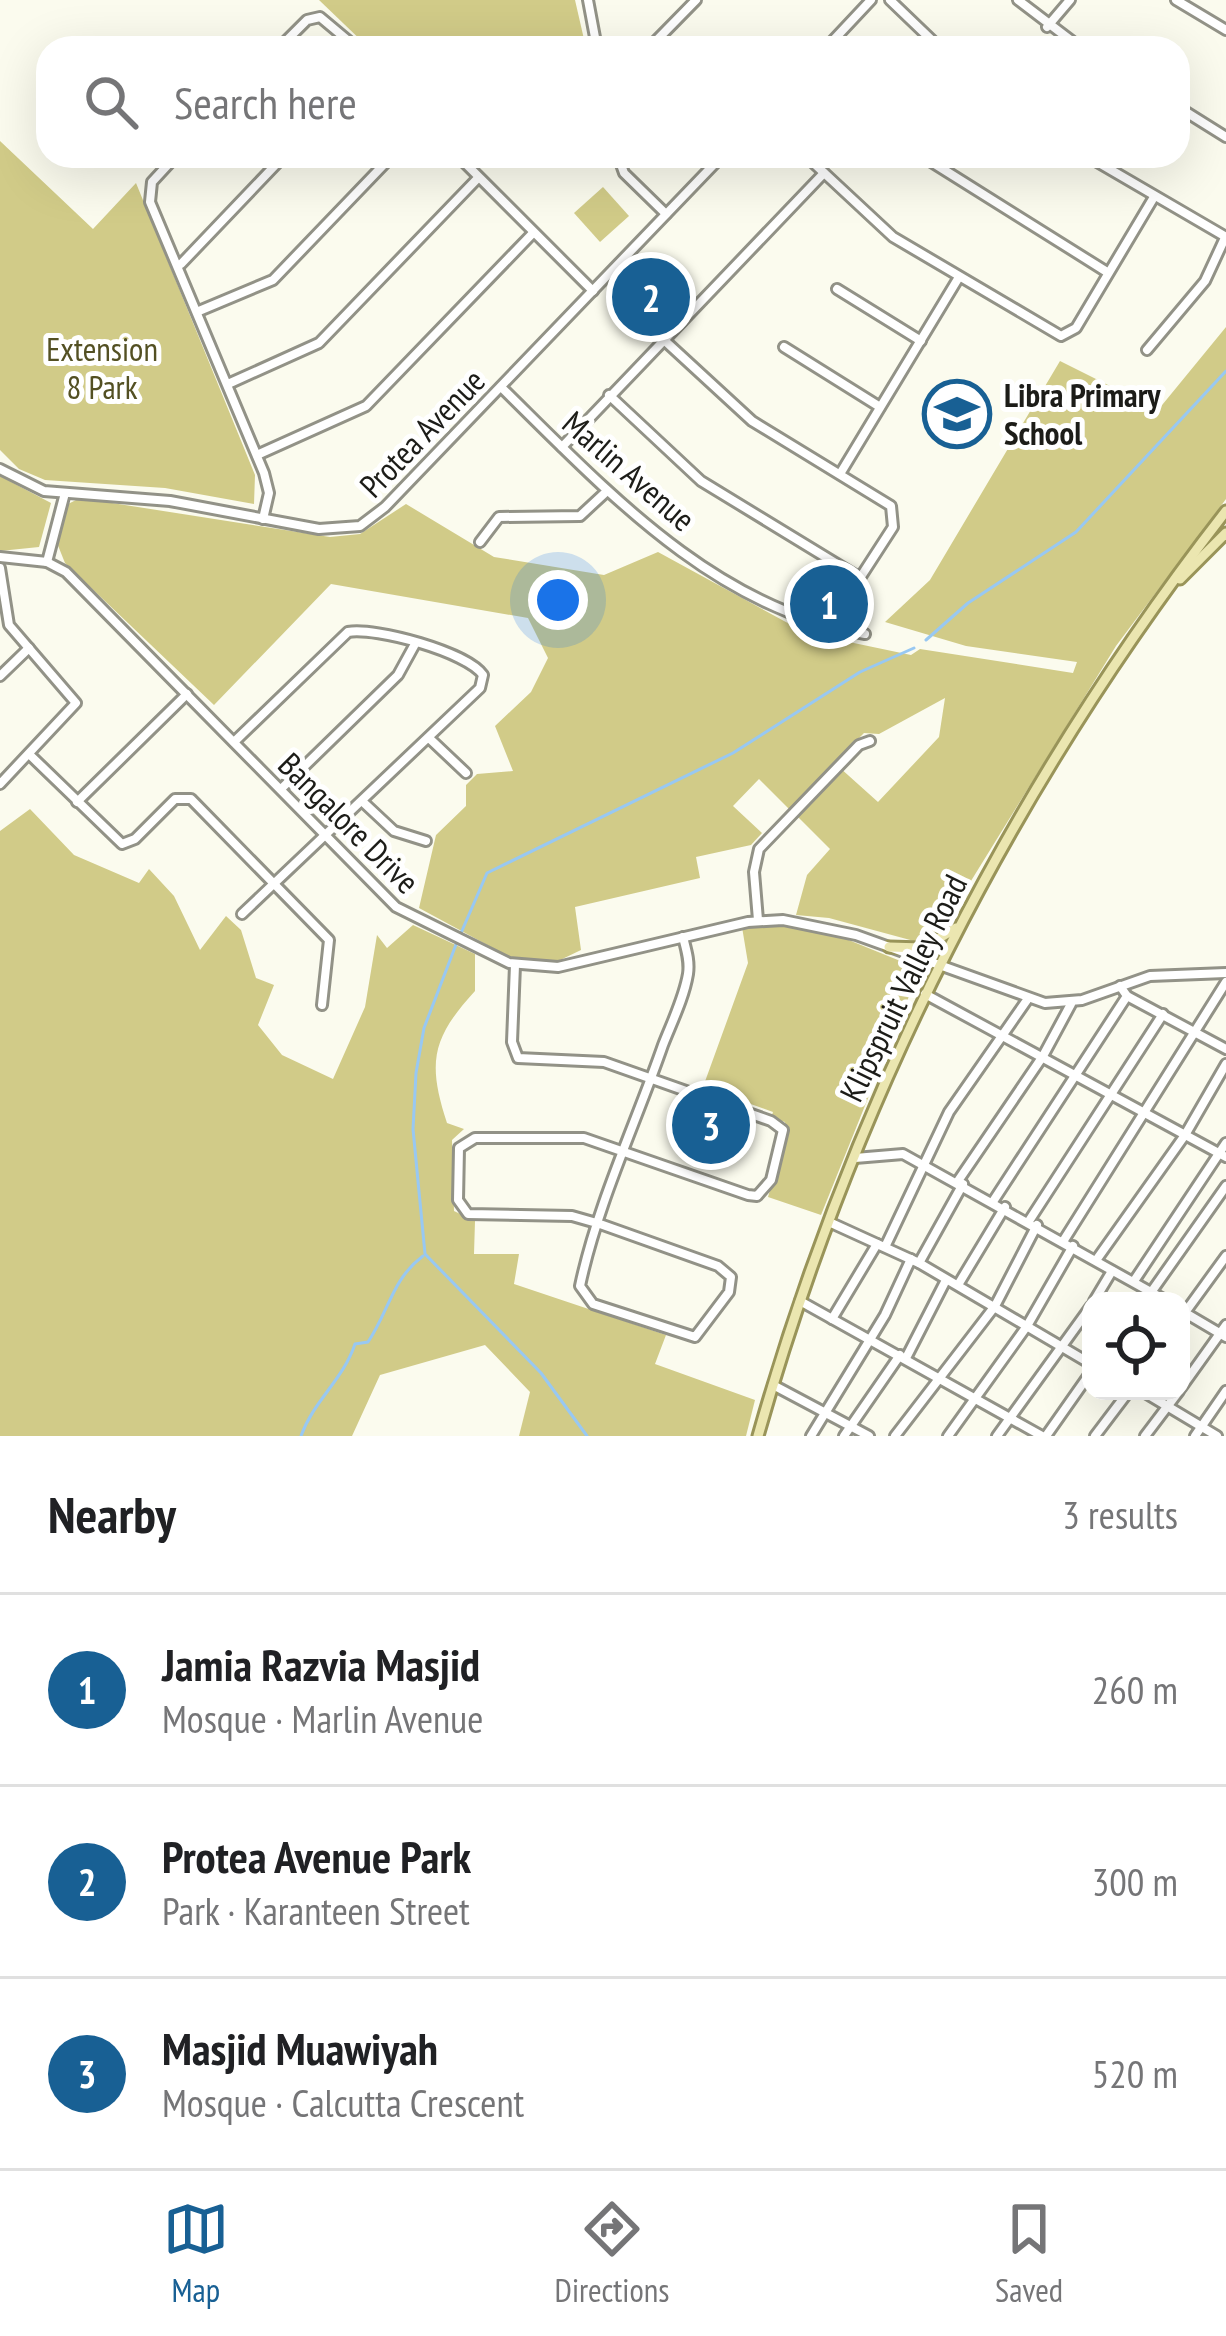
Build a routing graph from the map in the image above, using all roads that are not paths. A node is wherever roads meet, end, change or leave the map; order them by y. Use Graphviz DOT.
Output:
graph roads {
  1 [pos="588,0"];
  2 [pos="696,0"];
  3 [pos="872,0"];
  4 [pos="890,0"];
  5 [pos="1018,0"];
  6 [pos="1070,0"];
  7 [pos="1177,0"];
  8 [pos="1047,28"];
  9 [pos="1226,30"];
  10 [pos="293,36"];
  11 [pos="344,36"];
  12 [pos="595,36"];
  13 [pos="661,36"];
  14 [pos="838,36"];
  15 [pos="928,36"];
  16 [pos="1061,36"];
  17 [pos="1190,114"];
  18 [pos="1226,136"];
  19 [pos="165,168"];
  20 [pos="273,168"];
  21 [pos="380,168"];
  22 [pos="468,168"];
  23 [pos="622,168"];
  24 [pos="710,168"];
  25 [pos="819,168"];
  26 [pos="941,168"];
  27 [pos="1107,168"];
  28 [pos="824,173"];
  29 [pos="477,179"];
  30 [pos="1154,196"];
  31 [pos="666,214"];
  32 [pos="533,233"];
  33 [pos="1226,238"];
  34 [pos="181,264"];
  35 [pos="1107,272"];
  36 [pos="958,277"];
  37 [pos="593,290"];
  38 [pos="837,290"];
  39 [pos="200,311"];
  40 [pos="664,340"];
  41 [pos="921,341"];
  42 [pos="784,347"];
  43 [pos="1147,350"];
  44 [pos="228,384"];
  45 [pos="501,387"];
  46 [pos="610,395"];
  47 [pos="880,407"];
  48 [pos="562,446"];
  49 [pos="257,455"];
  50 [pos="0,469"];
  51 [pos="840,474"];
  52 [pos="607,491"];
  53 [pos="65,493"];
  54 [pos="1226,511"];
  55 [pos="263,519"];
  56 [pos="1226,533"];
  57 [pos="480,542"];
  58 [pos="0,556"];
  59 [pos="47,562"];
  60 [pos="0,568"];
  61 [pos="860,578"];
  62 [pos="1163,596"];
  63 [pos="853,632"];
  64 [pos="866,634"];
  65 [pos="415,644"];
  66 [pos="29,648"];
  67 [pos="0,676"];
  68 [pos="187,694"];
  69 [pos="429,738"];
  70 [pos="870,741"];
  71 [pos="234,742"];
  72 [pos="30,755"];
  73 [pos="466,773"];
  74 [pos="0,784"];
  75 [pos="281,789"];
  76 [pos="363,801"];
  77 [pos="76,802"];
  78 [pos="327,837"];
  79 [pos="426,841"];
  80 [pos="277,886"];
  81 [pos="242,914"];
  82 [pos="758,920"];
  83 [pos="960,925"];
  84 [pos="683,937"];
  85 [pos="890,946"];
  86 [pos="515,965"];
  87 [pos="939,966"];
  88 [pos="1226,973"];
  89 [pos="1226,982"];
  90 [pos="1120,986"];
  91 [pos="924,994"];
  92 [pos="1127,996"];
  93 [pos="1028,999"];
  94 [pos="1072,1003"];
  95 [pos="322,1006"];
  96 [pos="1163,1015"];
  97 [pos="1198,1033"];
  98 [pos="1002,1036"];
  99 [pos="1226,1049"];
  100 [pos="1042,1056"];
  101 [pos="1226,1064"];
  102 [pos="1078,1076"];
  103 [pos="652,1078"];
  104 [pos="1113,1095"];
  105 [pos="1148,1114"];
  106 [pos="1185,1135"];
  107 [pos="1226,1143"];
  108 [pos="626,1152"];
  109 [pos="1223,1155"];
  110 [pos="853,1158"];
  111 [pos="922,1163"];
  112 [pos="960,1182"];
  113 [pos="1226,1186"];
  114 [pos="994,1200"];
  115 [pos="1005,1207"];
  116 [pos="827,1222"];
  117 [pos="1033,1223"];
  118 [pos="600,1224"];
  119 [pos="1068,1243"];
  120 [pos="881,1246"];
  121 [pos="1226,1256"];
  122 [pos="1096,1259"];
  123 [pos="915,1261"];
  124 [pos="1112,1271"];
  125 [pos="946,1279"];
  126 [pos="1134,1281"];
  127 [pos="958,1285"];
  128 [pos="1100,1292"];
  129 [pos="1152,1292"];
  130 [pos="800,1301"];
  131 [pos="1190,1303"];
  132 [pos="994,1306"];
  133 [pos="1190,1317"];
  134 [pos="832,1319"];
  135 [pos="1082,1321"];
  136 [pos="1028,1325"];
  137 [pos="1224,1332"];
  138 [pos="871,1341"];
  139 [pos="1064,1349"];
  140 [pos="903,1357"];
  141 [pos="1082,1362"];
  142 [pos="1190,1377"];
  143 [pos="940,1378"];
  144 [pos="1082,1381"];
  145 [pos="773,1385"];
  146 [pos="1226,1391"];
  147 [pos="975,1400"];
  148 [pos="1123,1400"];
  149 [pos="1157,1400"];
  150 [pos="1172,1400"];
  151 [pos="1167,1406"];
  152 [pos="825,1412"];
  153 [pos="1010,1419"];
  154 [pos="851,1426"];
  155 [pos="1198,1432"];
  156 [pos="758,1436"];
  157 [pos="812,1436"];
  158 [pos="844,1436"];
  159 [pos="869,1436"];
  160 [pos="895,1436"];
  161 [pos="948,1436"];
  162 [pos="997,1436"];
  163 [pos="1044,1436"];
  164 [pos="1096,1436"];
  165 [pos="1145,1436"];
  166 [pos="1217,1436"];
  1 -- 12 [label="street"];
  2 -- 13 [label="street"];
  3 -- 14 [label="street"];
  4 -- 15 [label="street"];
  5 -- 8 [label="street"];
  6 -- 8 [label="street"];
  7 -- 9 [label="street"];
  8 -- 16 [label="street"];
  10 -- 11 [label="street"];
  17 -- 18 [label="street"];
  19 -- 34 [label="street"];
  20 -- 34 [label="street"];
  21 -- 39 [label="street"];
  22 -- 29 [label="street"];
  23 -- 31 [label="street"];
  24 -- 31 [label="street, Protea Avenue"];
  25 -- 28 [label="street"];
  26 -- 35 [label="street"];
  27 -- 30 [label="street"];
  28 -- 36 [label="street"];
  28 -- 40 [label="street"];
  29 -- 32 [label="street"];
  29 -- 44 [label="street"];
  30 -- 33 [label="street"];
  30 -- 35 [label="street"];
  31 -- 37 [label="street, Protea Avenue"];
  32 -- 37 [label="street"];
  32 -- 49 [label="street"];
  33 -- 43 [label="street"];
  34 -- 39 [label="street"];
  35 -- 36 [label="street"];
  36 -- 41 [label="street"];
  37 -- 45 [label="street, Protea Avenue"];
  38 -- 41 [label="street"];
  39 -- 44 [label="street"];
  40 -- 46 [label="street"];
  40 -- 51 [label="street"];
  41 -- 47 [label="street"];
  42 -- 47 [label="street"];
  44 -- 49 [label="street"];
  45 -- 48 [label="street, Marlin Avenue"];
  45 -- 55 [label="street, Protea Avenue"];
  46 -- 48 [label="street"];
  46 -- 61 [label="street"];
  47 -- 51 [label="street"];
  48 -- 52 [label="street, Marlin Avenue"];
  49 -- 55 [label="street"];
  50 -- 53 [label="street, Protea Avenue"];
  51 -- 61 [label="street"];
  52 -- 57 [label="street"];
  52 -- 63 [label="street, Marlin Avenue"];
  53 -- 55 [label="street, Protea Avenue"];
  53 -- 59 [label="street"];
  54 -- 62 [label="main road, Klipspruit Valley Road"];
  56 -- 62 [label="main road, Klipspruit Valley Road"];
  58 -- 59 [label="street"];
  59 -- 68 [label="street, Bangalore Drive"];
  60 -- 66 [label="street"];
  61 -- 63 [label="street"];
  62 -- 83 [label="main road, Klipspruit Valley Road"];
  63 -- 64 [label="street, Marlin Avenue"];
  65 -- 69 [label="street"];
  65 -- 71 [label="street"];
  65 -- 75 [label="street"];
  66 -- 67 [label="street"];
  66 -- 72 [label="street"];
  68 -- 71 [label="street, Bangalore Drive"];
  68 -- 77 [label="street"];
  69 -- 73 [label="street"];
  69 -- 76 [label="street"];
  70 -- 82 [label="street"];
  71 -- 75 [label="street, Bangalore Drive"];
  72 -- 74 [label="street"];
  72 -- 77 [label="street"];
  75 -- 78 [label="street, Bangalore Drive"];
  76 -- 78 [label="street"];
  76 -- 79 [label="street"];
  77 -- 80 [label="street"];
  78 -- 80 [label="street"];
  78 -- 86 [label="street, Bangalore Drive"];
  80 -- 81 [label="street"];
  80 -- 95 [label="street"];
  82 -- 84 [label="street, Bangalore Drive"];
  82 -- 85 [label="street, Bangalore Drive"];
  83 -- 85 [label="main road"];
  83 -- 87 [label="main road, Klipspruit Valley Road"];
  84 -- 86 [label="street, Bangalore Drive"];
  84 -- 103 [label="street"];
  85 -- 87 [label="street, Bangalore Drive"];
  86 -- 103 [label="street"];
  87 -- 91 [label="main road, Klipspruit Valley Road"];
  87 -- 93 [label="street, Bangalore Drive"];
  88 -- 90 [label="street"];
  89 -- 97 [label="street"];
  90 -- 92 [label="street"];
  90 -- 94 [label="street"];
  91 -- 98 [label="street"];
  91 -- 110 [label="main road, Klipspruit Valley Road"];
  92 -- 96 [label="street"];
  92 -- 102 [label="street"];
  93 -- 94 [label="street, Bangalore Drive"];
  93 -- 98 [label="street"];
  94 -- 100 [label="street"];
  96 -- 97 [label="street"];
  96 -- 104 [label="street"];
  97 -- 99 [label="street"];
  97 -- 105 [label="street"];
  98 -- 100 [label="street"];
  98 -- 111 [label="street"];
  100 -- 102 [label="street"];
  100 -- 112 [label="street"];
  101 -- 106 [label="street"];
  102 -- 104 [label="street"];
  102 -- 114 [label="street"];
  103 -- 108 [label="street"];
  103 -- 108 [label="street"];
  104 -- 105 [label="street"];
  104 -- 117 [label="street"];
  105 -- 106 [label="street"];
  105 -- 119 [label="street"];
  106 -- 109 [label="street"];
  106 -- 122 [label="street"];
  107 -- 109 [label="street"];
  108 -- 118 [label="street"];
  108 -- 118 [label="street"];
  109 -- 126 [label="street"];
  110 -- 111 [label="street"];
  110 -- 116 [label="main road, Klipspruit Valley Road"];
  111 -- 112 [label="street"];
  111 -- 120 [label="street"];
  112 -- 114 [label="street"];
  112 -- 123 [label="street"];
  113 -- 129 [label="street"];
  114 -- 115 [label="street"];
  115 -- 117 [label="street"];
  115 -- 127 [label="street"];
  116 -- 120 [label="street"];
  116 -- 130 [label="main road, Klipspruit Valley Road"];
  117 -- 119 [label="street"];
  117 -- 132 [label="street"];
  118 -- 118 [label="street"];
  119 -- 122 [label="street"];
  119 -- 136 [label="street"];
  120 -- 123 [label="street"];
  120 -- 134 [label="street"];
  121 -- 131 [label="street"];
  122 -- 124 [label="street"];
  123 -- 125 [label="street"];
  123 -- 138 [label="street"];
  124 -- 126 [label="street"];
  124 -- 128 [label="street"];
  125 -- 127 [label="street"];
  125 -- 140 [label="street"];
  126 -- 129 [label="street"];
  127 -- 132 [label="street"];
  130 -- 134 [label="street"];
  130 -- 145 [label="main road, Klipspruit Valley Road"];
  132 -- 136 [label="street"];
  132 -- 143 [label="street"];
  133 -- 137 [label="street"];
  134 -- 138 [label="street"];
  135 -- 139 [label="street"];
  136 -- 139 [label="street"];
  136 -- 147 [label="street"];
  137 -- 142 [label="street"];
  138 -- 140 [label="street"];
  138 -- 152 [label="street"];
  139 -- 141 [label="street"];
  139 -- 153 [label="street"];
  140 -- 143 [label="street"];
  140 -- 154 [label="street"];
  143 -- 147 [label="street"];
  143 -- 160 [label="street"];
  144 -- 163 [label="street"];
  145 -- 152 [label="street"];
  145 -- 156 [label="main road, Klipspruit Valley Road"];
  146 -- 155 [label="street"];
  147 -- 153 [label="street"];
  147 -- 161 [label="street"];
  148 -- 164 [label="street"];
  149 -- 151 [label="street"];
  150 -- 151 [label="street"];
  151 -- 155 [label="street"];
  151 -- 165 [label="street"];
  152 -- 154 [label="street"];
  152 -- 157 [label="street"];
  153 -- 162 [label="street"];
  153 -- 163 [label="street"];
  154 -- 158 [label="street"];
  154 -- 159 [label="street"];
  155 -- 166 [label="street"];
}
